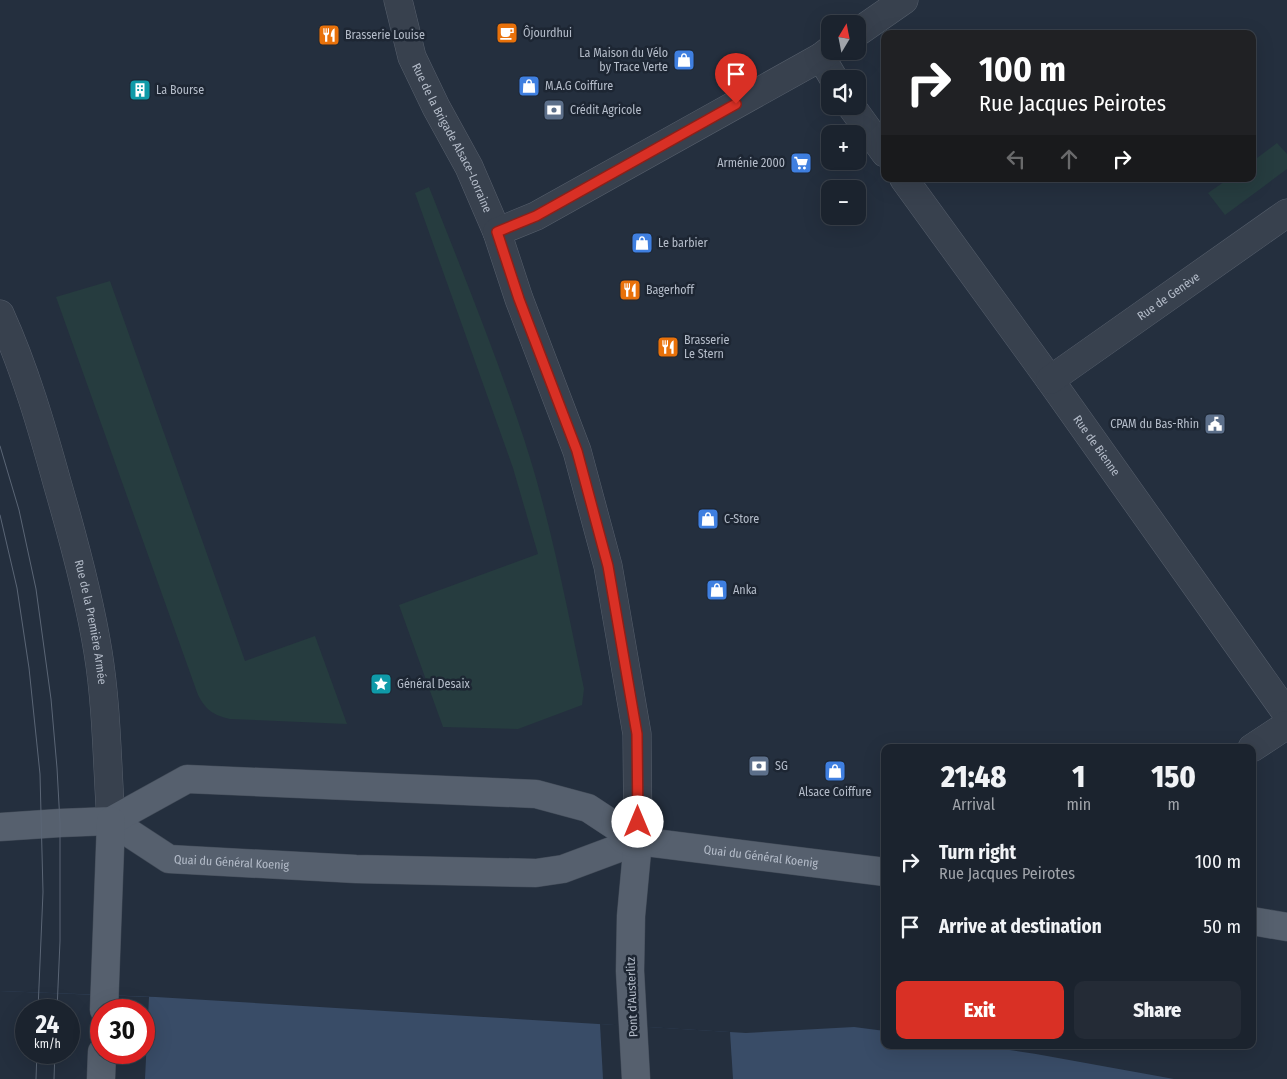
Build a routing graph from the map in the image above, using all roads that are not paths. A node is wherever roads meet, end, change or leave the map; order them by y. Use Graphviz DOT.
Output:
graph roads {
  1 [pos="398,0"];
  2 [pos="904,0"];
  3 [pos="866,26"];
  4 [pos="828,62"];
  5 [pos="858,115"];
  6 [pos="881,147"];
  7 [pos="906,182"];
  8 [pos="1287,213"];
  9 [pos="497,232"];
  10 [pos="0,314"];
  11 [pos="1050,380"];
  12 [pos="1287,714"];
  13 [pos="1287,725"];
  14 [pos="1256,745"];
  15 [pos="111,821"];
  16 [pos="0,827"];
  17 [pos="638,841"];
  18 [pos="881,871"];
  19 [pos="631,916"];
  20 [pos="1256,922"];
  21 [pos="1287,927"];
  22 [pos="104,999"];
  23 [pos="102,1064"];
  24 [pos="101,1079"];
  25 [pos="636,1079"];
  1 -- 9 [label="street, Rue de la Brigade Alsace-Lorraine"];
  2 -- 3 [label="street"];
  4 -- 9 [label="street"];
  5 -- 6 [label="street"];
  7 -- 11 [label="street, Rue de Bienne"];
  8 -- 11 [label="street, Rue de Genève"];
  9 -- 17 [label="street, Rue de la Brigade Alsace-Lorraine"];
  10 -- 15 [label="street, Rue de la Première Armée"];
  11 -- 12 [label="street, Rue de Bienne"];
  13 -- 14 [label="street"];
  15 -- 16 [label="main road"];
  15 -- 17 [label="main road, Quai du Général Koenig"];
  15 -- 17 [label="main road, Quai du Général Koenig"];
  15 -- 22 [label="main road, Rue de la Première Armée"];
  17 -- 18 [label="main road, Quai du Général Koenig"];
  17 -- 19 [label="main road, Rue de la Brigade Alsace-Lorraine"];
  19 -- 25 [label="main road, Pont d'Austerlitz"];
  20 -- 21 [label="main road"];
  23 -- 24 [label="main road"];
}
